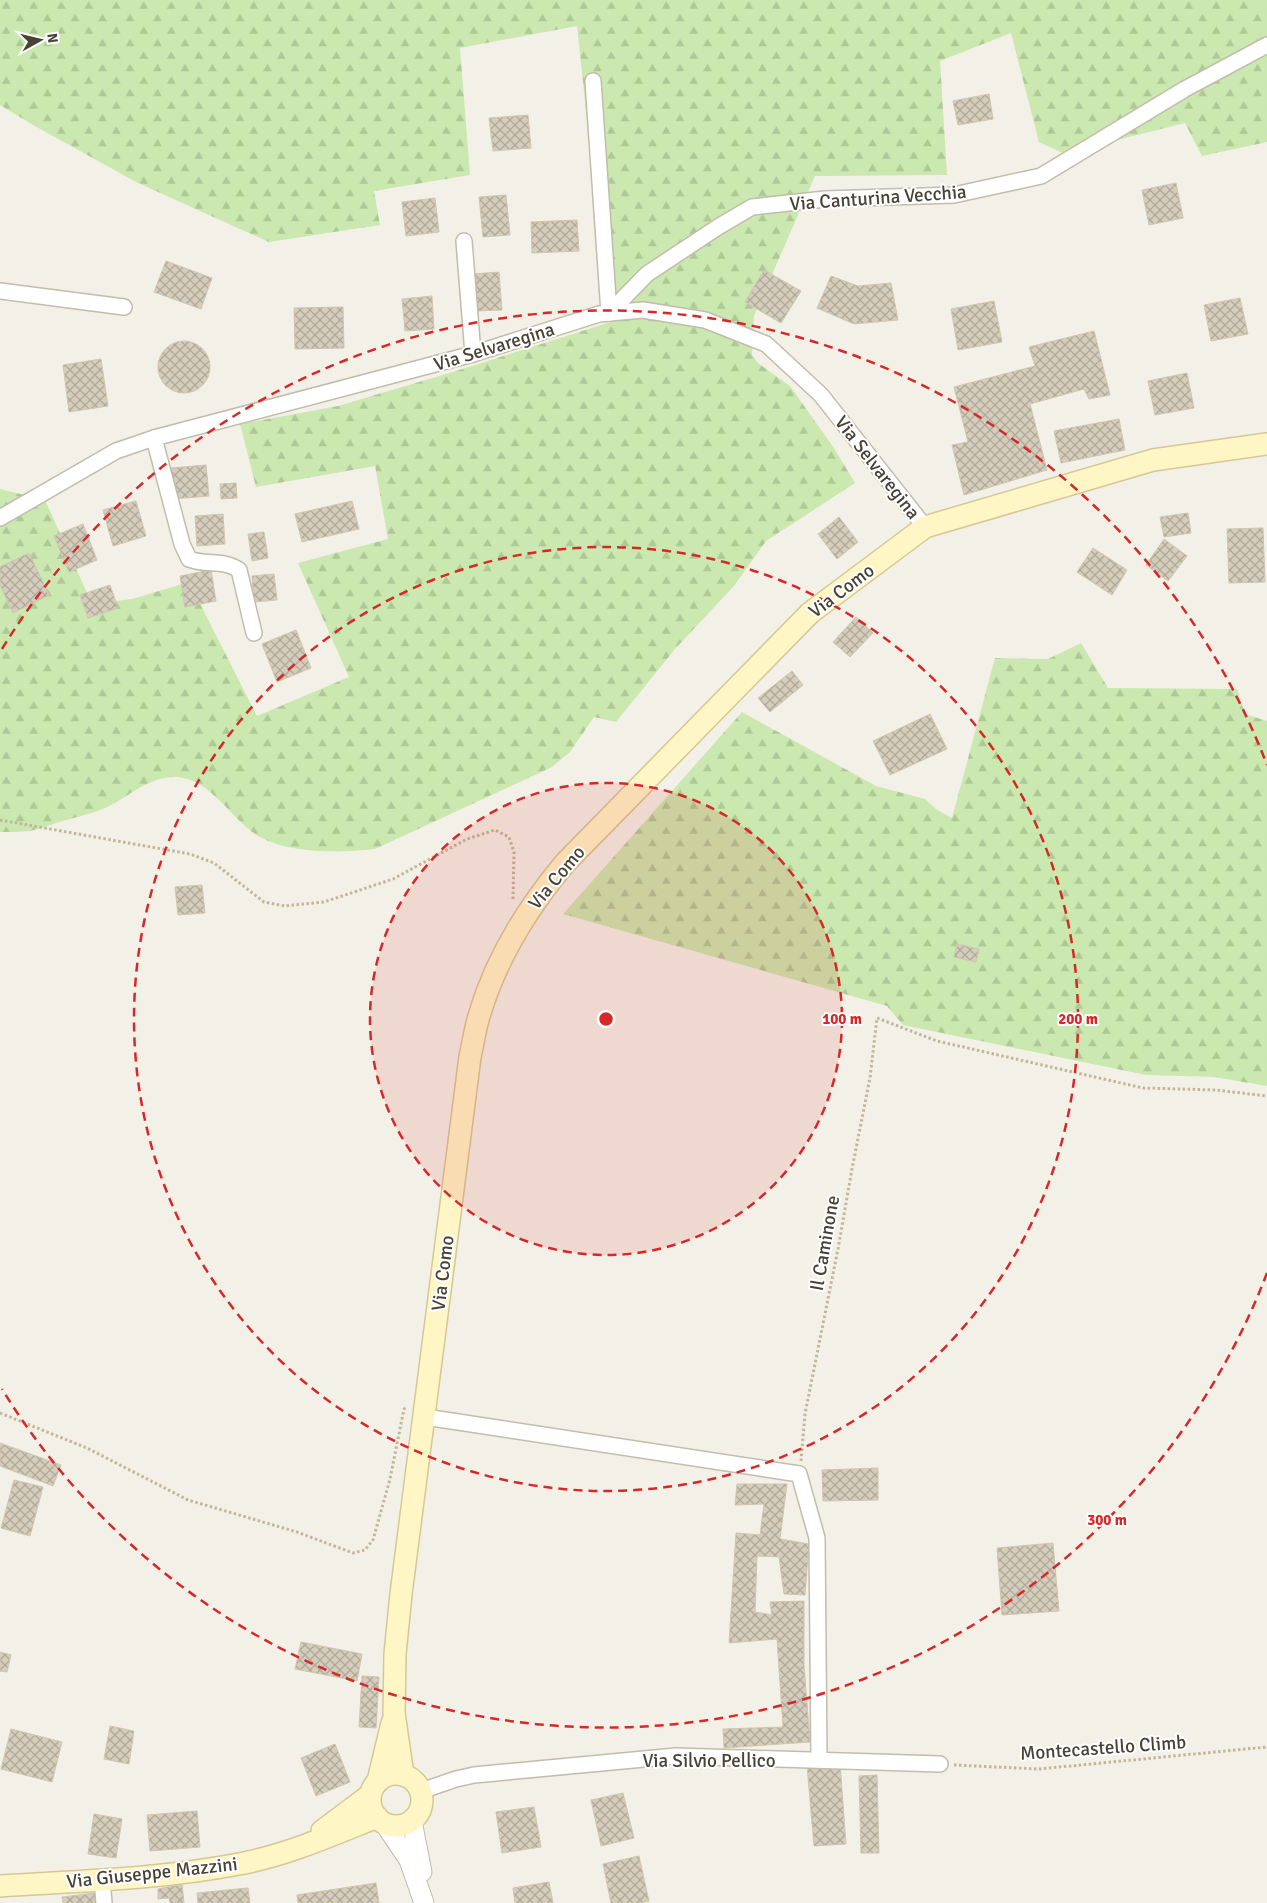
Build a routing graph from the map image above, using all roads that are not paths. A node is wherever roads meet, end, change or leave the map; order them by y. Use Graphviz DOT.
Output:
graph roads {
  1 [pos="1267,45"];
  2 [pos="592,81"];
  3 [pos="464,241"];
  4 [pos="0,291"];
  5 [pos="124,307"];
  6 [pos="609,313"];
  7 [pos="473,354"];
  8 [pos="154,438"];
  9 [pos="1267,444"];
  10 [pos="4,510"];
  11 [pos="925,527"];
  12 [pos="254,634"];
  13 [pos="425,1417"];
  14 [pos="394,1713"];
  15 [pos="819,1760"];
  16 [pos="940,1764"];
  17 [pos="403,1774"];
  18 [pos="374,1788"];
  19 [pos="421,1791"];
  20 [pos="380,1820"];
  21 [pos="412,1821"];
  22 [pos="302,1846"];
  23 [pos="102,1879"];
  24 [pos="0,1886"];
  25 [pos="104,1903"];
  26 [pos="424,1903"];
  27 [pos="429,1903"];
  1 -- 6 [label="street, Via Canturina Vecchia"];
  2 -- 6 [label="street"];
  3 -- 7 [label="street"];
  4 -- 5 [label="street"];
  6 -- 7 [label="street, Via Selvaregina"];
  6 -- 11 [label="street, Via Selvaregina"];
  7 -- 8 [label="street, Via Selvaregina"];
  8 -- 10 [label="street, Via Selvaregina"];
  8 -- 12 [label="street"];
  9 -- 11 [label="main road, Via Como"];
  11 -- 13 [label="main road, Via Como"];
  13 -- 14 [label="main road, Via Como"];
  13 -- 15 [label="street"];
  14 -- 17 [label="main road, Via Como"];
  14 -- 18 [label="main road, Via Como"];
  15 -- 16 [label="street, Via Silvio Pellico"];
  15 -- 19 [label="street, Via Silvio Pellico"];
  17 -- 18 [label="main road"];
  17 -- 19 [label="main road"];
  18 -- 20 [label="main road"];
  18 -- 22 [label="main road, Via Giuseppe Mazzini"];
  19 -- 21 [label="main road"];
  20 -- 21 [label="main road"];
  20 -- 22 [label="main road, Via Giuseppe Mazzini"];
  20 -- 26 [label="street"];
  21 -- 27 [label="street"];
  22 -- 23 [label="main road, Via Giuseppe Mazzini"];
  23 -- 24 [label="main road, Via Giuseppe Mazzini"];
  23 -- 25 [label="street"];
}
